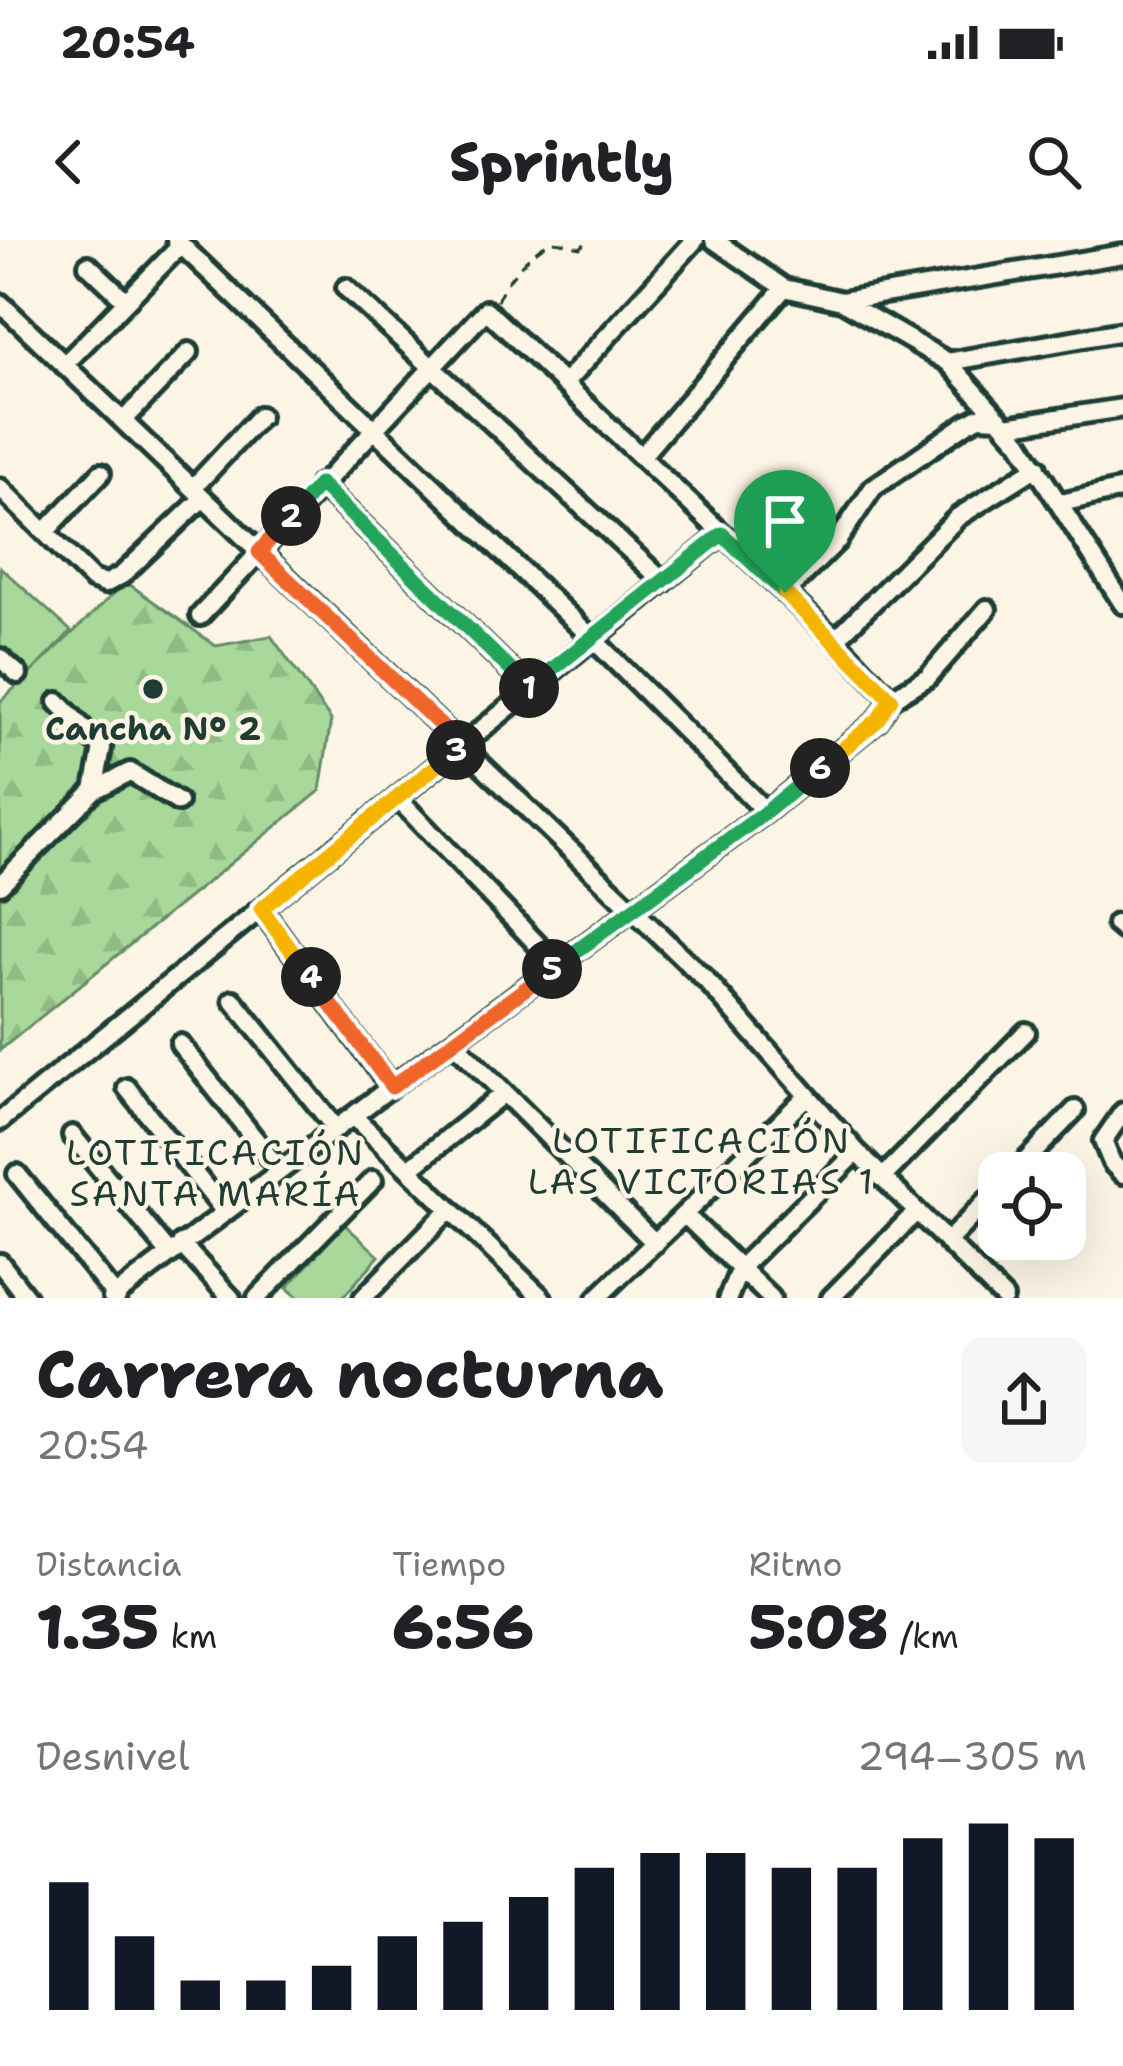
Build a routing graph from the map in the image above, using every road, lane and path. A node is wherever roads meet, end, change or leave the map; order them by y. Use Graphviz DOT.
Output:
graph roads {
  1 [pos="589,240"];
  2 [pos="695,240"];
  3 [pos="714,240"];
  4 [pos="1076,240"];
  5 [pos="178,243"];
  6 [pos="1123,254"];
  7 [pos="1081,261"];
  8 [pos="88,265"];
  9 [pos="346,288"];
  10 [pos="784,288"];
  11 [pos="126,302"];
  12 [pos="842,302"];
  13 [pos="0,303"];
  14 [pos="500,324"];
  15 [pos="1123,331"];
  16 [pos="189,352"];
  17 [pos="948,362"];
  18 [pos="64,365"];
  19 [pos="433,366"];
  20 [pos="564,384"];
  21 [pos="1123,408"];
  22 [pos="260,416"];
  23 [pos="123,421"];
  24 [pos="1002,422"];
  25 [pos="372,430"];
  26 [pos="641,458"];
  27 [pos="1036,467"];
  28 [pos="101,473"];
  29 [pos="320,484"];
  30 [pos="0,488"];
  31 [pos="1123,489"];
  32 [pos="198,493"];
  33 [pos="1061,503"];
  34 [pos="45,532"];
  35 [pos="722,534"];
  36 [pos="259,552"];
  37 [pos="1116,580"];
  38 [pos="664,582"];
  39 [pos="785,593"];
  40 [pos="1123,604"];
  41 [pos="987,609"];
  42 [pos="200,616"];
  43 [pos="593,639"];
  44 [pos="835,640"];
  45 [pos="0,658"];
  46 [pos="18,674"];
  47 [pos="531,690"];
  48 [pos="891,699"];
  49 [pos="58,702"];
  50 [pos="462,746"];
  51 [pos="94,790"];
  52 [pos="397,798"];
  53 [pos="178,802"];
  54 [pos="766,812"];
  55 [pos="0,885"];
  56 [pos="261,909"];
  57 [pos="633,910"];
  58 [pos="557,965"];
  59 [pos="233,1000"];
  60 [pos="1026,1032"];
  61 [pos="453,1042"];
  62 [pos="180,1044"];
  63 [pos="392,1087"];
  64 [pos="127,1088"];
  65 [pos="504,1093"];
  66 [pos="806,1096"];
  67 [pos="1075,1110"];
  68 [pos="1123,1112"];
  69 [pos="353,1116"];
  70 [pos="0,1121"];
  71 [pos="336,1129"];
  72 [pos="72,1135"];
  73 [pos="857,1152"];
  74 [pos="1034,1152"];
  75 [pos="409,1169"];
  76 [pos="280,1171"];
  77 [pos="17,1174"];
  78 [pos="1123,1174"];
  79 [pos="882,1178"];
  80 [pos="373,1180"];
  81 [pos="450,1209"];
  82 [pos="978,1209"];
  83 [pos="225,1212"];
  84 [pos="916,1212"];
  85 [pos="685,1215"];
  86 [pos="946,1242"];
  87 [pos="656,1244"];
  88 [pos="175,1249"];
  89 [pos="0,1263"];
  90 [pos="740,1268"];
  91 [pos="378,1282"];
  92 [pos="115,1297"];
  93 [pos="27,1298"];
  94 [pos="231,1298"];
  95 [pos="257,1298"];
  96 [pos="363,1298"];
  97 [pos="393,1298"];
  98 [pos="542,1298"];
  99 [pos="597,1298"];
  100 [pos="728,1298"];
  101 [pos="771,1298"];
  102 [pos="830,1298"];
  103 [pos="1004,1298"];
  1 -- 14 [label="path"];
  2 -- 20 [label="street"];
  3 -- 10 [label="street"];
  4 -- 7 [label="street"];
  5 -- 11 [label="street"];
  5 -- 25 [label="street"];
  6 -- 7 [label="street"];
  7 -- 12 [label="street"];
  8 -- 11 [label="street"];
  9 -- 19 [label="street"];
  10 -- 12 [label="street"];
  10 -- 26 [label="street"];
  11 -- 18 [label="street"];
  12 -- 17 [label="street"];
  13 -- 18 [label="street"];
  14 -- 19 [label="street"];
  14 -- 20 [label="street"];
  15 -- 17 [label="street"];
  16 -- 23 [label="street"];
  17 -- 24 [label="street"];
  18 -- 23 [label="street"];
  19 -- 25 [label="street"];
  19 -- 38 [label="street"];
  20 -- 26 [label="street"];
  21 -- 24 [label="street"];
  22 -- 32 [label="street"];
  23 -- 32 [label="street"];
  24 -- 27 [label="street"];
  24 -- 39 [label="street"];
  25 -- 29 [label="street"];
  25 -- 43 [label="street"];
  26 -- 35 [label="street"];
  27 -- 33 [label="street"];
  27 -- 44 [label="street"];
  28 -- 34 [label="street"];
  29 -- 36 [label="street"];
  29 -- 47 [label="street"];
  30 -- 34 [label="street"];
  31 -- 33 [label="street"];
  32 -- 34 [label="street"];
  32 -- 36 [label="street"];
  33 -- 37 [label="street"];
  35 -- 38 [label="street"];
  35 -- 39 [label="street"];
  36 -- 42 [label="street"];
  36 -- 50 [label="street"];
  37 -- 40 [label="street"];
  38 -- 43 [label="street"];
  39 -- 44 [label="street"];
  41 -- 48 [label="street"];
  43 -- 47 [label="street"];
  43 -- 54 [label="street"];
  44 -- 48 [label="street"];
  45 -- 46 [label="street"];
  47 -- 50 [label="street"];
  48 -- 54 [label="street"];
  49 -- 51 [label="street"];
  50 -- 52 [label="street"];
  50 -- 57 [label="street"];
  51 -- 53 [label="street"];
  51 -- 55 [label="street"];
  52 -- 56 [label="street"];
  52 -- 58 [label="street"];
  54 -- 57 [label="street"];
  56 -- 63 [label="street"];
  56 -- 70 [label="street"];
  57 -- 58 [label="street"];
  57 -- 66 [label="street"];
  58 -- 61 [label="street"];
  59 -- 71 [label="street"];
  60 -- 79 [label="street"];
  61 -- 63 [label="street"];
  61 -- 65 [label="street"];
  62 -- 76 [label="street"];
  63 -- 69 [label="street"];
  64 -- 83 [label="street"];
  65 -- 75 [label="street"];
  65 -- 87 [label="street"];
  66 -- 73 [label="street"];
  66 -- 85 [label="street"];
  67 -- 74 [label="street"];
  68 -- 78 [label="street"];
  69 -- 71 [label="street"];
  69 -- 75 [label="street"];
  71 -- 76 [label="street"];
  72 -- 88 [label="street"];
  73 -- 79 [label="street"];
  73 -- 90 [label="street"];
  75 -- 81 [label="street"];
  76 -- 83 [label="street"];
  77 -- 92 [label="street"];
  79 -- 84 [label="street"];
  80 -- 95 [label="street"];
  81 -- 91 [label="street"];
  81 -- 98 [label="street"];
  82 -- 86 [label="street"];
  83 -- 88 [label="street"];
  84 -- 86 [label="street"];
  84 -- 102 [label="street"];
  85 -- 87 [label="street"];
  85 -- 90 [label="street"];
  86 -- 103 [label="street"];
  87 -- 99 [label="street"];
  88 -- 92 [label="street"];
  88 -- 94 [label="street"];
  89 -- 93 [label="street"];
  90 -- 100 [label="street"];
  90 -- 101 [label="street"];
  91 -- 96 [label="street"];
  91 -- 97 [label="street"];
}
